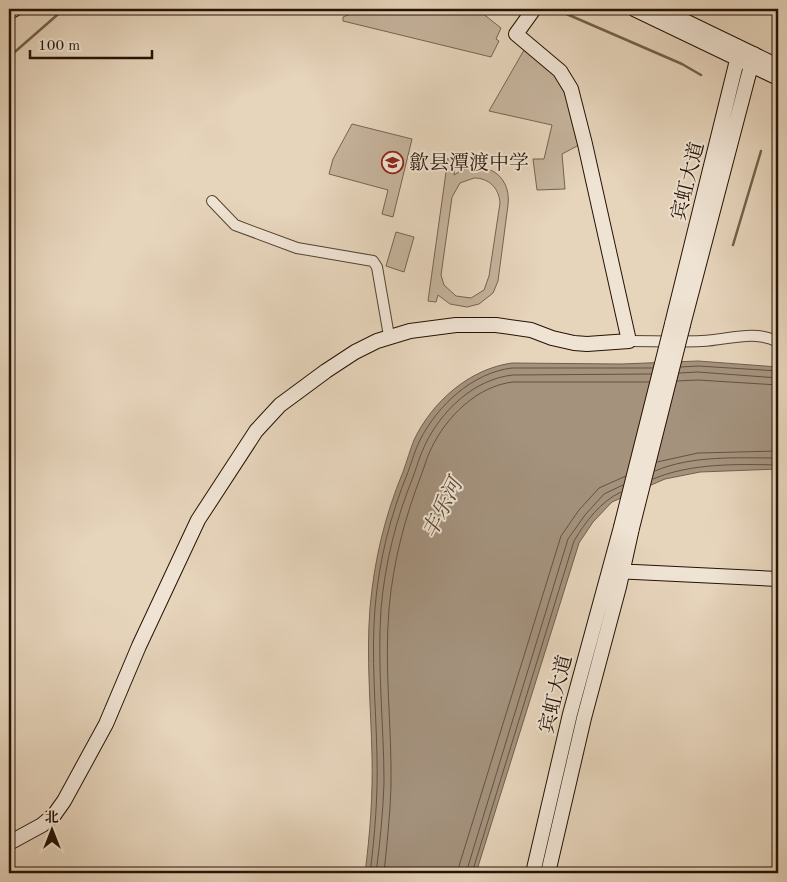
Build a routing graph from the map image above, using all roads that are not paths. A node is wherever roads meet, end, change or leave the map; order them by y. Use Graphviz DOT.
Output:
graph roads {
  1 [pos="15,9"];
  2 [pos="534,9"];
  3 [pos="634,9"];
  4 [pos="660,9"];
  5 [pos="9,12"];
  6 [pos="739,53"];
  7 [pos="752,60"];
  8 [pos="778,66"];
  9 [pos="778,78"];
  10 [pos="212,201"];
  11 [pos="678,324"];
  12 [pos="389,336"];
  13 [pos="629,341"];
  14 [pos="778,342"];
  15 [pos="616,567"];
  16 [pos="778,570"];
  17 [pos="778,579"];
  18 [pos="9,843"];
  19 [pos="533,873"];
  20 [pos="548,873"];
  1 -- 5 [label="main road"];
  2 -- 13 [label="main road"];
  3 -- 6 [label="main road"];
  4 -- 6 [label="main road"];
  6 -- 7 [label="main road"];
  6 -- 11 [label="main road, 宾虹大道"];
  7 -- 8 [label="main road"];
  7 -- 9 [label="main road"];
  7 -- 11 [label="main road, 宾虹大道"];
  10 -- 12 [label="street"];
  11 -- 15 [label="main road, 宾虹大道, bridge"];
  12 -- 13 [label="main road"];
  12 -- 18 [label="main road"];
  13 -- 14 [label="street"];
  15 -- 16 [label="main road"];
  15 -- 17 [label="main road"];
  15 -- 19 [label="main road, 宾虹大道"];
  15 -- 20 [label="main road, 宾虹大道"];
}
